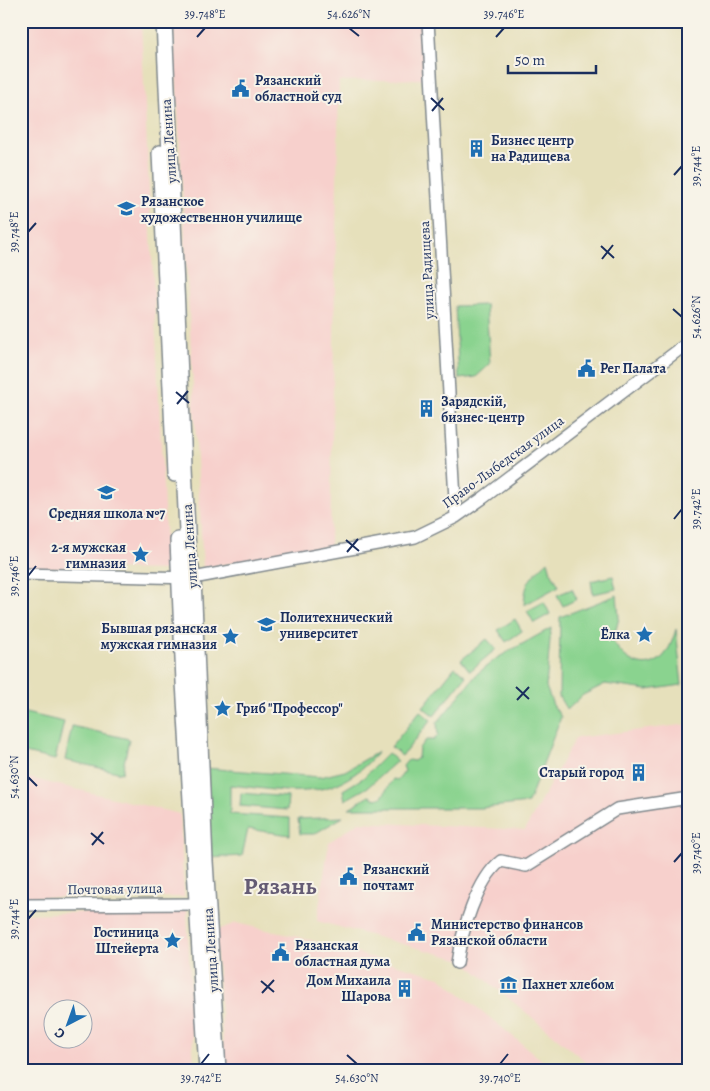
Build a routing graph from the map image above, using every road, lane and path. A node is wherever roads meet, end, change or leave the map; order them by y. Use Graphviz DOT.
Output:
graph roads {
  1 [pos="153,21"];
  2 [pos="164,21"];
  3 [pos="428,21"];
  4 [pos="689,342"];
  5 [pos="456,517"];
  6 [pos="21,574"];
  7 [pos="185,578"];
  8 [pos="689,798"];
  9 [pos="203,904"];
  10 [pos="21,905"];
  11 [pos="456,963"];
  12 [pos="206,1070"];
  13 [pos="218,1070"];
  1 -- 7 [label="main road, улица Ленина"];
  2 -- 7 [label="main road, улица Ленина"];
  3 -- 5 [label="street, улица Радищева"];
  4 -- 5 [label="street, Право-Лыбедская улица"];
  5 -- 7 [label="street, Право-Лыбедская улица"];
  6 -- 7 [label="street, Право-Лыбедская улица"];
  7 -- 9 [label="main road, улица Ленина"];
  8 -- 11 [label="street"];
  9 -- 10 [label="street, Почтовая улица"];
  9 -- 12 [label="main road, улица Ленина"];
  9 -- 13 [label="main road, улица Ленина"];
}
